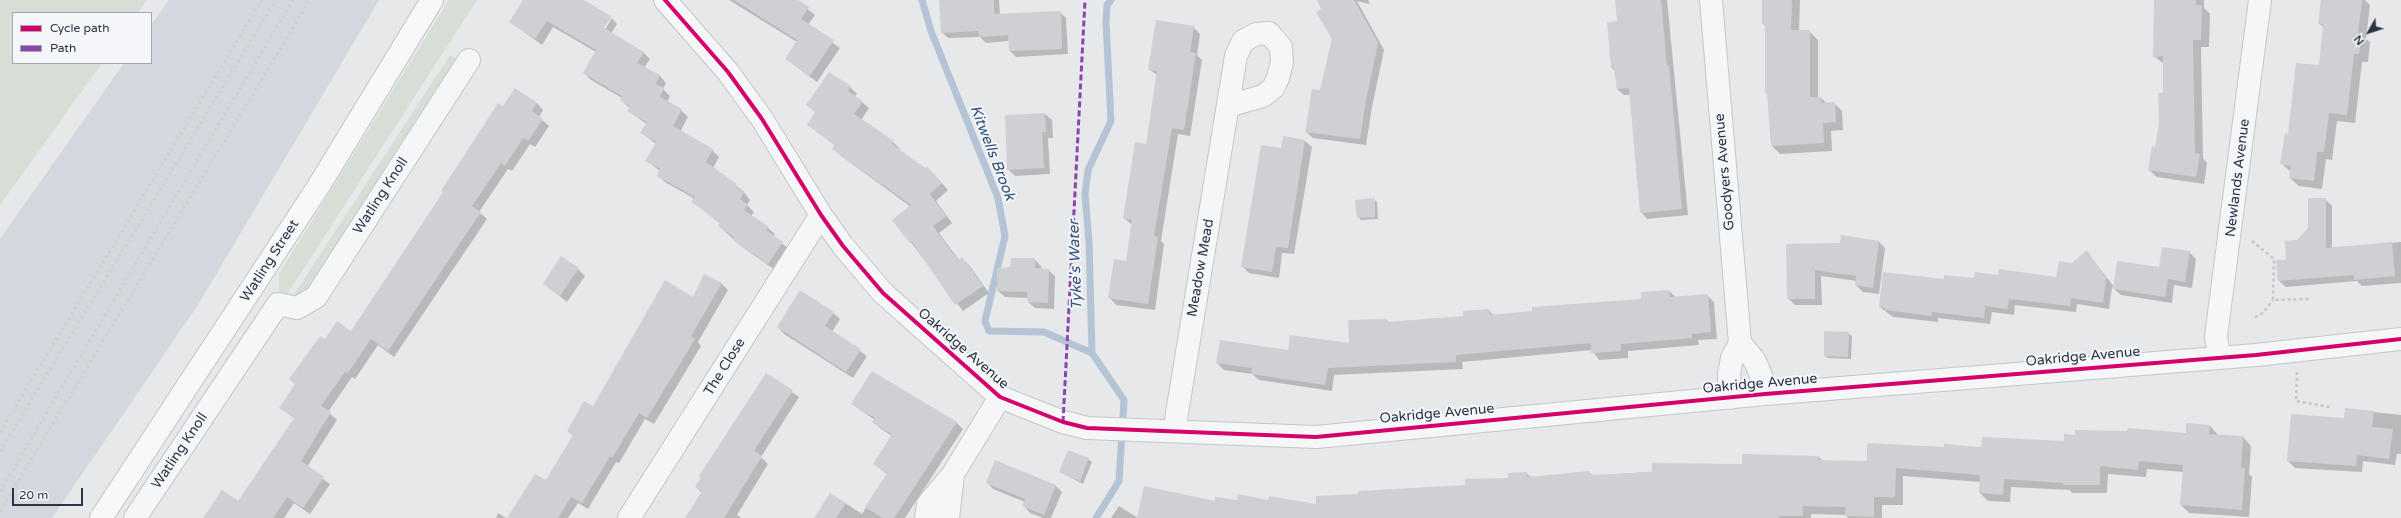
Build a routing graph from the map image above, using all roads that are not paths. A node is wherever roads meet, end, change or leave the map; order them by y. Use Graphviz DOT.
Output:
graph roads {
  1 [pos="432,0"];
  2 [pos="665,0"];
  3 [pos="1710,0"];
  4 [pos="2260,0"];
  5 [pos="469,60"];
  6 [pos="1228,106"];
  7 [pos="821,215"];
  8 [pos="254,287"];
  9 [pos="278,304"];
  10 [pos="2401,339"];
  11 [pos="1740,344"];
  12 [pos="2219,356"];
  13 [pos="1765,394"];
  14 [pos="1000,397"];
  15 [pos="1730,398"];
  16 [pos="1174,431"];
  17 [pos="953,474"];
  18 [pos="101,518"];
  19 [pos="135,518"];
  20 [pos="629,518"];
  21 [pos="926,518"];
  22 [pos="948,518"];
  1 -- 8 [label="main road, Watling Street"];
  2 -- 7 [label="street, Oakridge Avenue"];
  3 -- 11 [label="street, Goodyers Avenue"];
  4 -- 12 [label="street, Newlands Avenue"];
  5 -- 9 [label="street, Watling Knoll"];
  6 -- 16 [label="street, Meadow Mead"];
  7 -- 14 [label="street, Oakridge Avenue"];
  7 -- 20 [label="street, The Close"];
  8 -- 9 [label="street, Watling Knoll"];
  8 -- 18 [label="main road, Watling Street"];
  9 -- 19 [label="street, Watling Knoll"];
  10 -- 12 [label="street, Oakridge Avenue"];
  11 -- 13 [label="street"];
  11 -- 15 [label="street"];
  12 -- 13 [label="street, Oakridge Avenue"];
  13 -- 15 [label="street, Oakridge Avenue"];
  14 -- 16 [label="street, Oakridge Avenue"];
  14 -- 17 [label="street"];
  15 -- 16 [label="street, Oakridge Avenue"];
  17 -- 21 [label="street"];
  17 -- 22 [label="street"];
}
